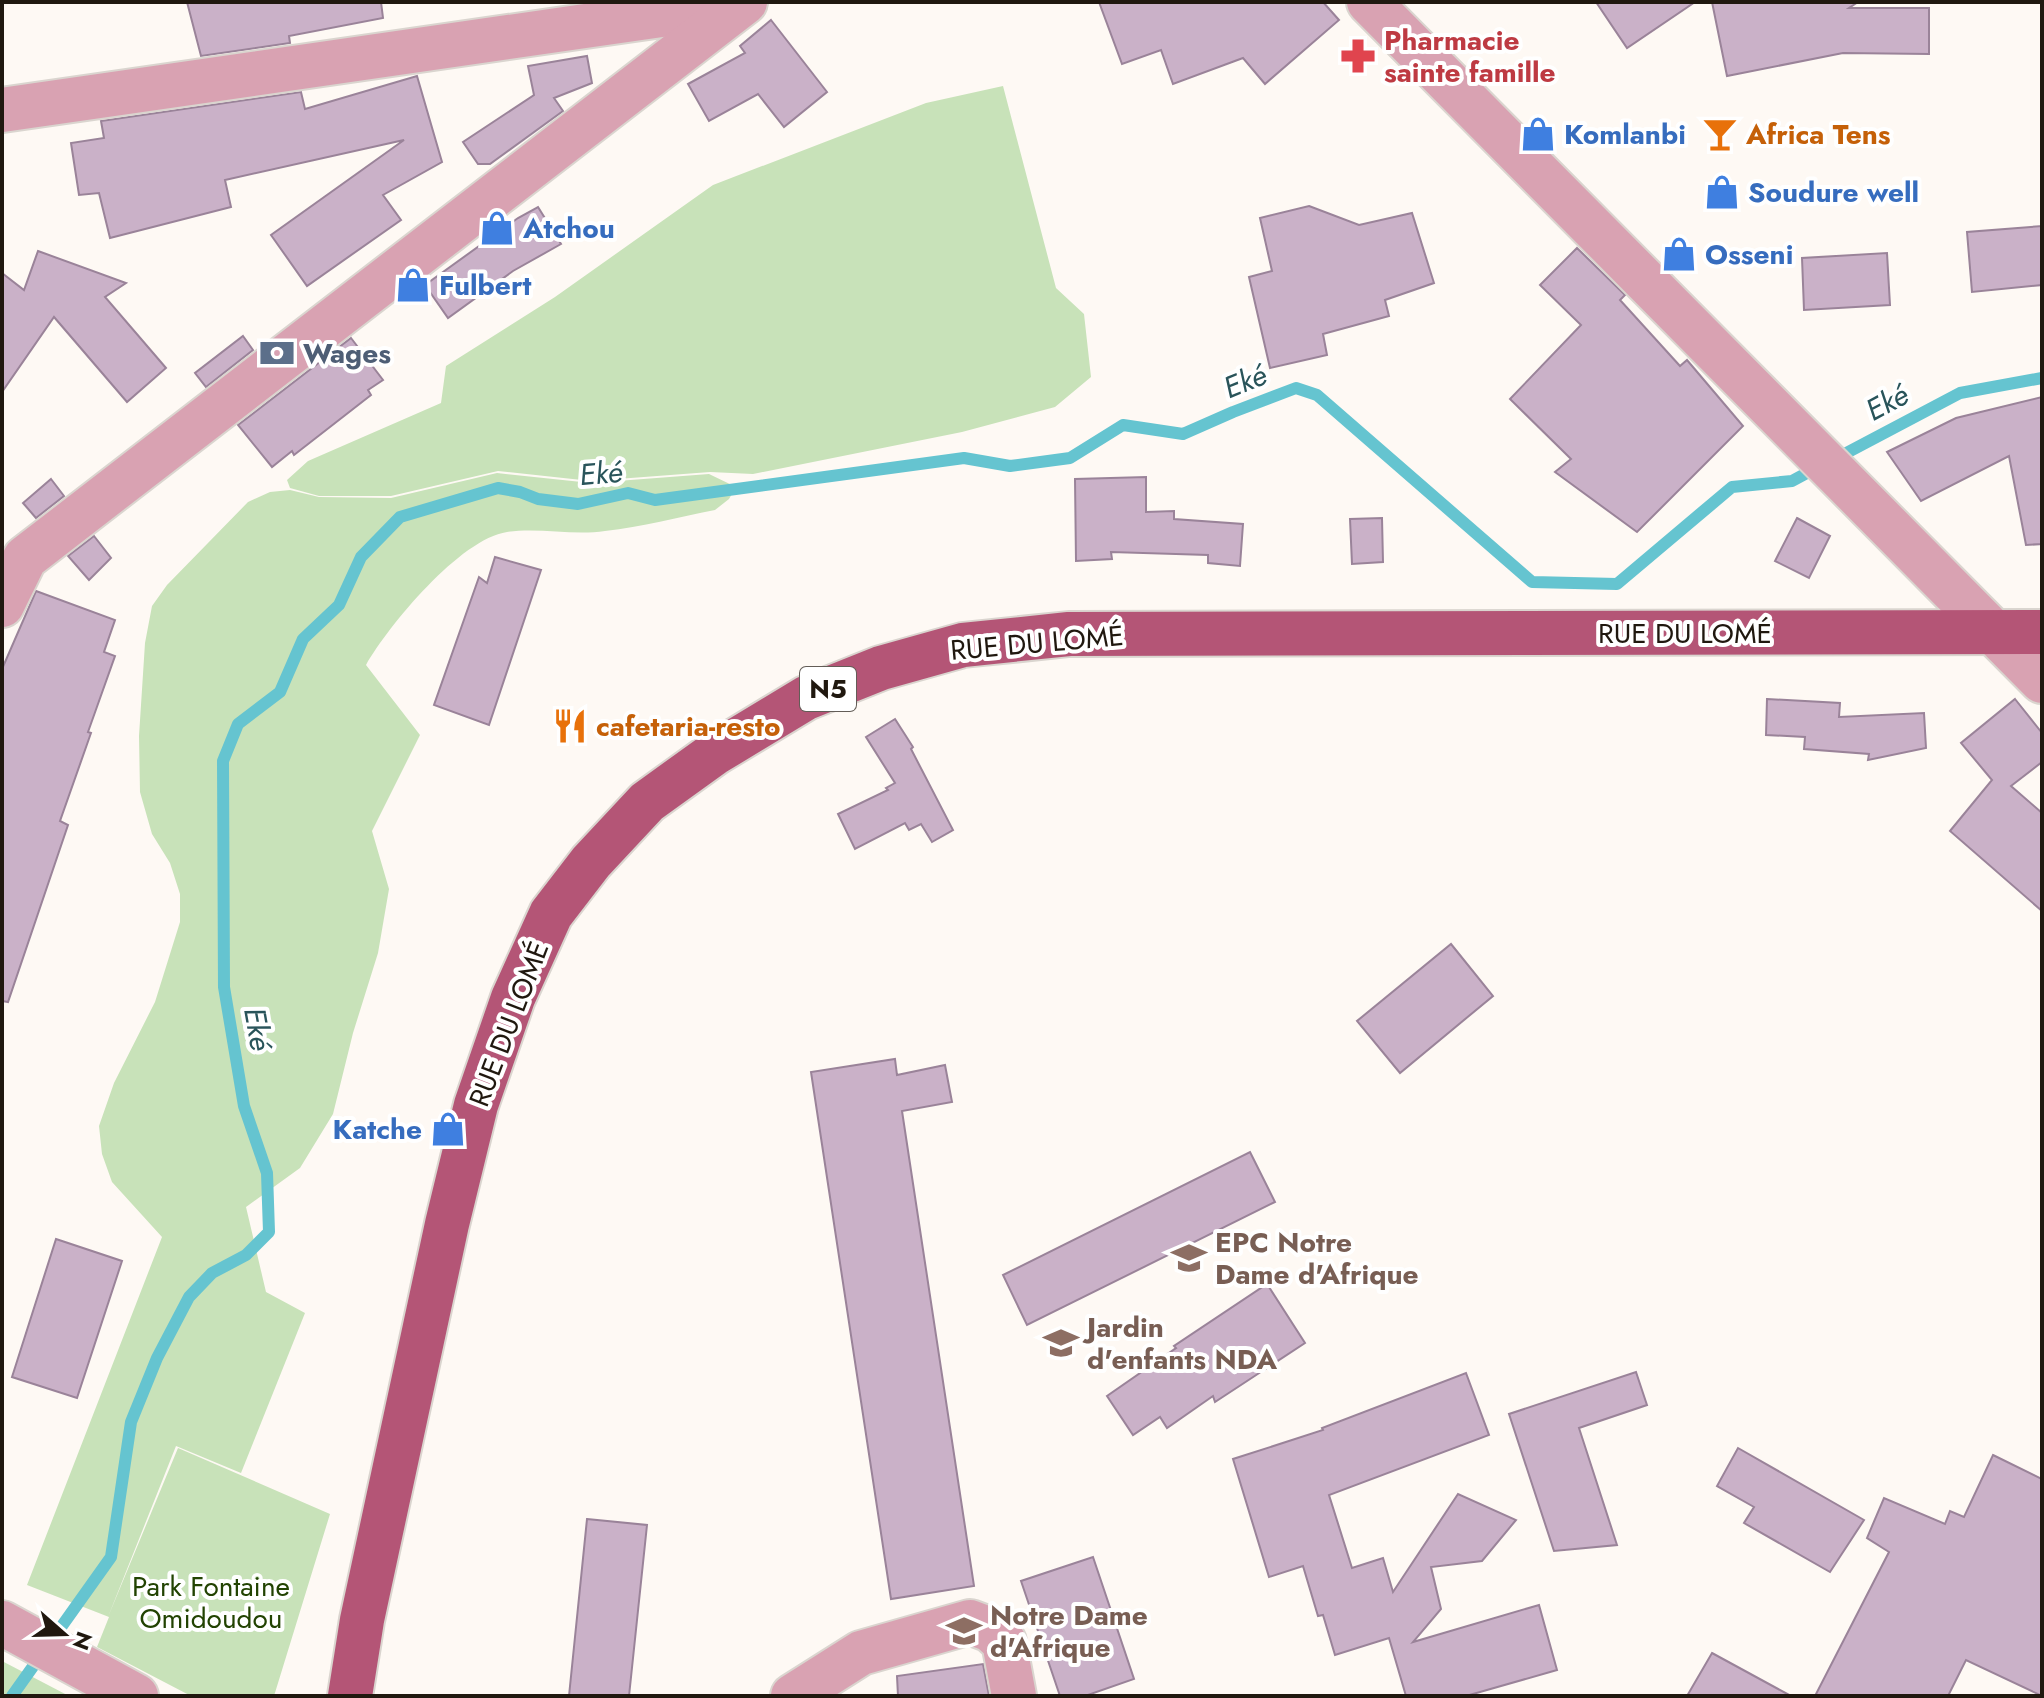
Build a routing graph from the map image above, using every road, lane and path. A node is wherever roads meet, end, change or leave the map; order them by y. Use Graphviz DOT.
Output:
graph roads {
  1 [pos="1369,2"];
  2 [pos="742,3"];
  3 [pos="2,110"];
  4 [pos="13,555"];
  5 [pos="2,605"];
  6 [pos="1992,632"];
  7 [pos="2042,632"];
  8 [pos="2042,681"];
  9 [pos="11,1628"];
  10 [pos="136,1696"];
  11 [pos="350,1696"];
  12 [pos="793,1696"];
  13 [pos="1014,1696"];
  1 -- 6 [label="street"];
  2 -- 3 [label="street"];
  2 -- 4 [label="street"];
  4 -- 5 [label="street"];
  6 -- 7 [label="main road, N5"];
  6 -- 8 [label="street"];
  6 -- 11 [label="main road, RUE DU LOMÉ / N5"];
  9 -- 10 [label="street"];
  12 -- 13 [label="street"];
}
